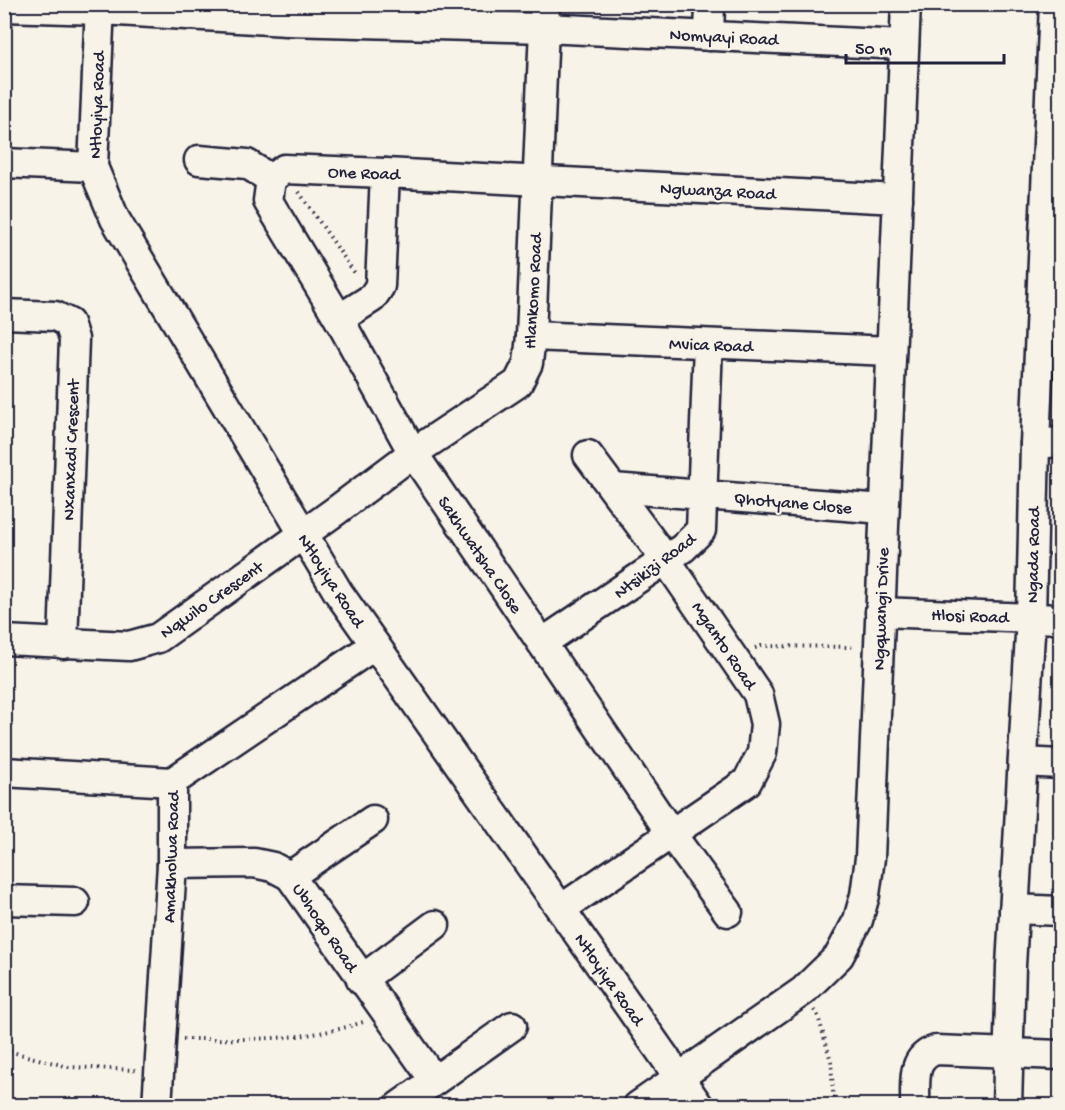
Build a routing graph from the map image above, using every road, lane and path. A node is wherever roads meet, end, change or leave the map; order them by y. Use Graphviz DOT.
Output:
graph roads {
  1 [pos="710,4"];
  2 [pos="906,4"];
  3 [pos="1054,4"];
  4 [pos="4,7"];
  5 [pos="100,7"];
  6 [pos="264,12"];
  7 [pos="390,14"];
  8 [pos="544,16"];
  9 [pos="709,36"];
  10 [pos="1057,44"];
  11 [pos="904,45"];
  12 [pos="199,160"];
  13 [pos="4,163"];
  14 [pos="93,167"];
  15 [pos="385,172"];
  16 [pos="277,174"];
  17 [pos="538,181"];
  18 [pos="898,199"];
  19 [pos="372,298"];
  20 [pos="4,314"];
  21 [pos="339,319"];
  22 [pos="531,336"];
  23 [pos="708,344"];
  24 [pos="891,351"];
  25 [pos="1048,443"];
  26 [pos="413,453"];
  27 [pos="588,455"];
  28 [pos="613,488"];
  29 [pos="702,495"];
  30 [pos="884,510"];
  31 [pos="302,534"];
  32 [pos="666,560"];
  33 [pos="880,612"];
  34 [pos="1031,617"];
  35 [pos="1060,619"];
  36 [pos="4,640"];
  37 [pos="542,643"];
  38 [pos="63,644"];
  39 [pos="375,645"];
  40 [pos="864,648"];
  41 [pos="735,660"];
  42 [pos="1023,762"];
  43 [pos="1060,764"];
  44 [pos="4,772"];
  45 [pos="172,782"];
  46 [pos="373,820"];
  47 [pos="672,835"];
  48 [pos="172,864"];
  49 [pos="290,876"];
  50 [pos="4,900"];
  51 [pos="75,902"];
  52 [pos="561,909"];
  53 [pos="1014,909"];
  54 [pos="1060,911"];
  55 [pos="728,912"];
  56 [pos="435,925"];
  57 [pos="361,980"];
  58 [pos="810,1004"];
  59 [pos="385,1011"];
  60 [pos="512,1026"];
  61 [pos="161,1039"];
  62 [pos="4,1050"];
  63 [pos="1008,1053"];
  64 [pos="1060,1055"];
  65 [pos="141,1070"];
  66 [pos="679,1077"];
  67 [pos="434,1080"];
  68 [pos="157,1106"];
  69 [pos="399,1106"];
  70 [pos="638,1106"];
  71 [pos="699,1106"];
  72 [pos="834,1106"];
  73 [pos="915,1106"];
  74 [pos="1007,1106"];
  1 -- 9 [label="street"];
  2 -- 11 [label="street, Ngqwangi Drive"];
  3 -- 10 [label="street, Ngada Road"];
  4 -- 5 [label="street, Nomyayi Road"];
  5 -- 6 [label="street, Nomyayi Road"];
  5 -- 14 [label="street, Ntloyiya Road"];
  6 -- 7 [label="street, Nomyayi Road"];
  7 -- 8 [label="street, Nomyayi Road"];
  8 -- 9 [label="street, Nomyayi Road"];
  8 -- 17 [label="street, Hlankomo Road"];
  9 -- 11 [label="street, Nomyayi Road"];
  10 -- 25 [label="street, Ngada Road"];
  11 -- 18 [label="street, Ngqwangi Drive"];
  12 -- 16 [label="street, One Road"];
  13 -- 14 [label="street"];
  14 -- 31 [label="street, Ntloyiya Road"];
  15 -- 16 [label="street, One Road"];
  15 -- 17 [label="street, One Road"];
  15 -- 19 [label="street"];
  16 -- 19 [label="path"];
  16 -- 21 [label="street, Sakhwatsha Close"];
  17 -- 18 [label="street, Ngwanza Road"];
  17 -- 22 [label="street, Hlankomo Road"];
  18 -- 24 [label="street, Ngqwangi Drive"];
  19 -- 21 [label="street"];
  20 -- 38 [label="street, Nxanxadi Crescent"];
  21 -- 26 [label="street, Sakhwatsha Close"];
  22 -- 23 [label="street, Mvica Road"];
  22 -- 26 [label="street, Hlankomo Road"];
  23 -- 24 [label="street, Mvica Road"];
  23 -- 29 [label="street, Ntsikizi Road"];
  24 -- 30 [label="street, Ngqwangi Drive"];
  25 -- 34 [label="street, Ngada Road"];
  26 -- 31 [label="street, Hlankomo Road"];
  26 -- 37 [label="street, Sakhwatsha Close"];
  27 -- 28 [label="street, Mganto Road"];
  28 -- 29 [label="street, Qhotyane Close"];
  28 -- 32 [label="street, Mganto Road"];
  29 -- 30 [label="street, Qhotyane Close"];
  29 -- 32 [label="street, Ntsikizi Road"];
  30 -- 33 [label="street, Ngqwangi Drive"];
  31 -- 38 [label="street, Nqwilo Crescent"];
  31 -- 39 [label="street, Ntloyiya Road"];
  32 -- 37 [label="street, Ntsikizi Road"];
  32 -- 41 [label="street, Mganto Road"];
  33 -- 34 [label="street, Hlosi Road"];
  33 -- 66 [label="street, Ngqwangi Drive"];
  34 -- 35 [label="street, Hlosi Road"];
  34 -- 42 [label="street, Ngada Road"];
  36 -- 38 [label="street, Nqwilo Crescent"];
  37 -- 47 [label="street, Sakhwatsha Close"];
  39 -- 45 [label="street, Amakholwa Road"];
  39 -- 52 [label="street, Ntloyiya Road"];
  40 -- 41 [label="path"];
  41 -- 47 [label="street, Mganto Road"];
  42 -- 43 [label="street"];
  42 -- 53 [label="street, Ngada Road"];
  44 -- 45 [label="street"];
  45 -- 48 [label="street, Amakholwa Road"];
  46 -- 49 [label="street, Ubhoqo Road"];
  47 -- 52 [label="street, Mganto Road"];
  47 -- 55 [label="street, Sakhwatsha Close"];
  48 -- 49 [label="street, Ubhoqo Road"];
  48 -- 61 [label="street, Amakholwa Road"];
  49 -- 57 [label="street, Ubhoqo Road"];
  50 -- 51 [label="street"];
  52 -- 66 [label="street, Ntloyiya Road"];
  53 -- 54 [label="street"];
  53 -- 63 [label="street, Ngada Road"];
  56 -- 57 [label="street, Ubhoqo Road"];
  57 -- 59 [label="street, Ubhoqo Road"];
  58 -- 72 [label="path"];
  59 -- 61 [label="path"];
  59 -- 67 [label="street, Ubhoqo Road"];
  60 -- 67 [label="street"];
  61 -- 68 [label="street, Amakholwa Road"];
  62 -- 65 [label="path"];
  63 -- 64 [label="street"];
  63 -- 73 [label="street"];
  63 -- 74 [label="street, Ngada Road"];
  66 -- 70 [label="street, Ngqwangi Drive"];
  66 -- 71 [label="street, Ntloyiya Road"];
  67 -- 69 [label="street"];
}
